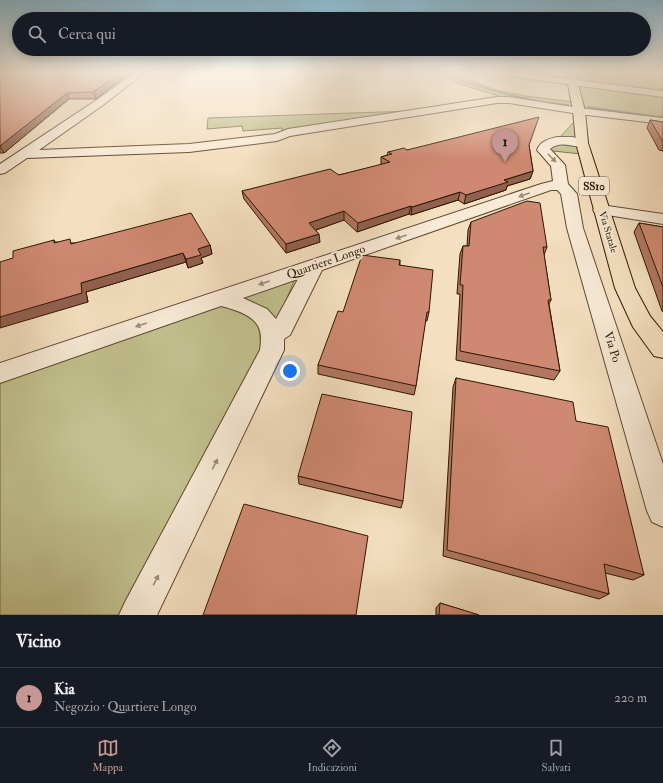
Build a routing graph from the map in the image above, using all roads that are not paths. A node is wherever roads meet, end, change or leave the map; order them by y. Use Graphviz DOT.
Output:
graph roads {
  1 [pos="101,102"];
  2 [pos="486,102"];
  3 [pos="522,102"];
  4 [pos="572,102"];
  5 [pos="573,119"];
  6 [pos="663,121"];
  7 [pos="557,140"];
  8 [pos="582,144"];
  9 [pos="23,154"];
  10 [pos="0,170"];
  11 [pos="561,186"];
  12 [pos="601,210"];
  13 [pos="663,219"];
  14 [pos="314,267"];
  15 [pos="220,298"];
  16 [pos="272,335"];
  17 [pos="661,349"];
  18 [pos="0,373"];
  19 [pos="663,511"];
  20 [pos="138,615"];
  1 -- 9 [label="street"];
  2 -- 9 [label="street"];
  3 -- 5 [label="street"];
  4 -- 5 [label="main road, Via Statale / SS10"];
  5 -- 6 [label="street"];
  5 -- 7 [label="street"];
  5 -- 8 [label="main road, Via Statale / SS10"];
  7 -- 8 [label="street"];
  7 -- 11 [label="street, one-way"];
  8 -- 12 [label="main road, Via Statale / SS10"];
  9 -- 10 [label="street"];
  11 -- 14 [label="street, Quartiere Longo, one-way"];
  11 -- 19 [label="street, Via Po"];
  12 -- 13 [label="street"];
  12 -- 17 [label="main road, Via Statale / SS10"];
  14 -- 15 [label="street, Quartiere Longo, one-way"];
  14 -- 16 [label="street"];
  15 -- 16 [label="street"];
  15 -- 18 [label="street, Quartiere Longo, one-way"];
  20 -- 16 [label="street, one-way"];
}
